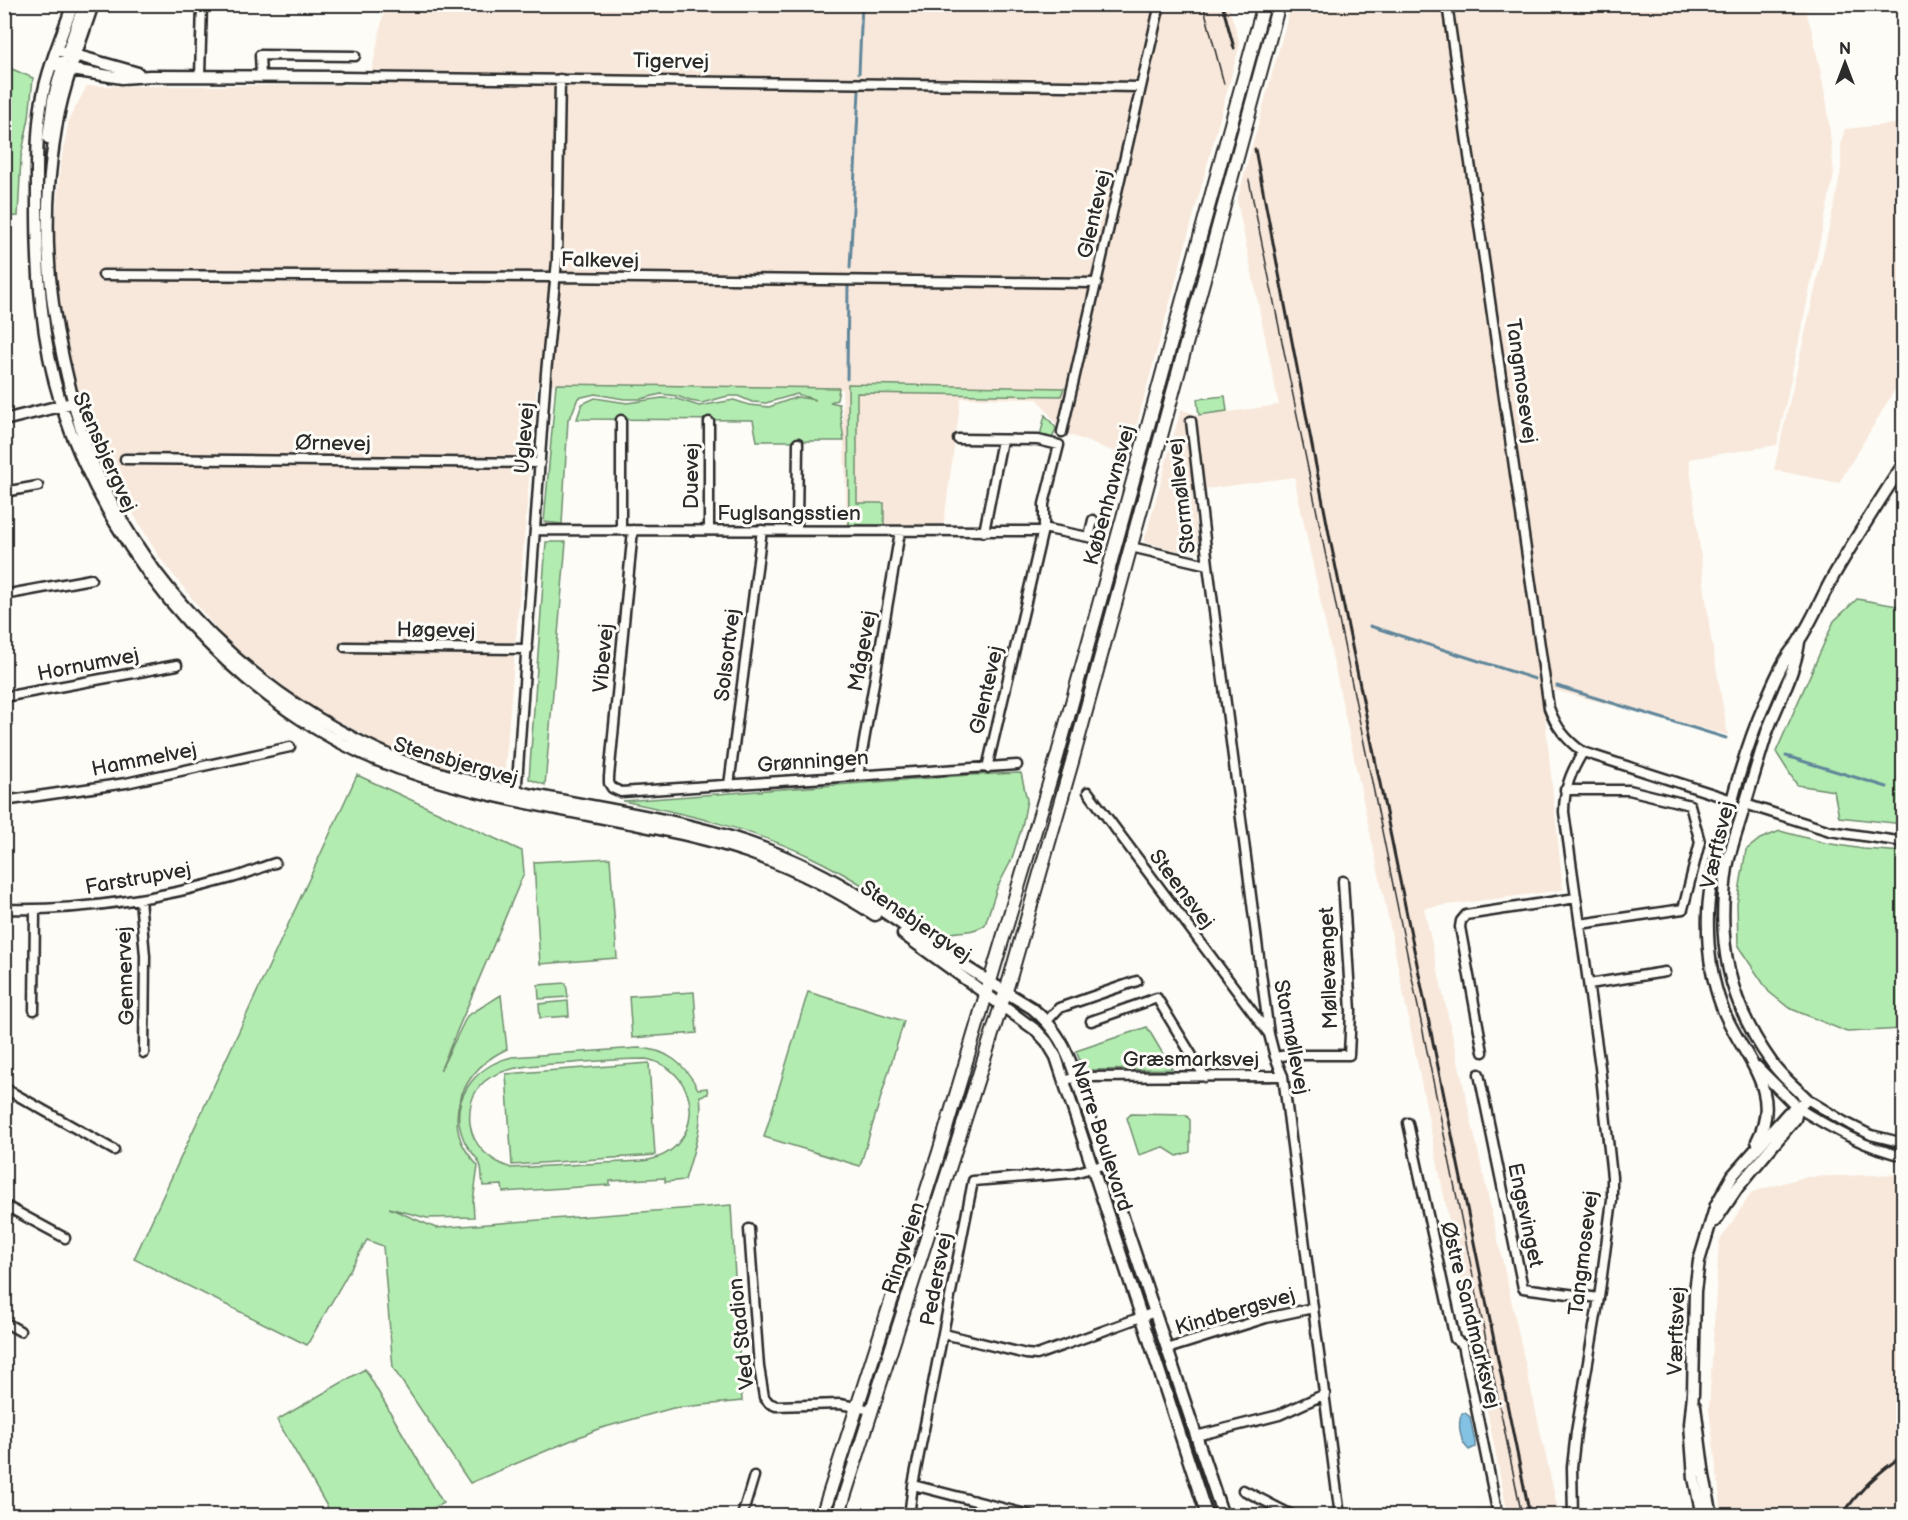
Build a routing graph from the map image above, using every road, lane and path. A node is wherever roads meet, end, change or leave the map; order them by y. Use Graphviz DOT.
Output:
graph roads {
  1 [pos="73,4"];
  2 [pos="84,4"];
  3 [pos="93,4"];
  4 [pos="202,4"];
  5 [pos="1160,4"];
  6 [pos="1264,4"];
  7 [pos="1279,4"];
  8 [pos="1448,4"];
  9 [pos="67,53"];
  10 [pos="355,56"];
  11 [pos="62,67"];
  12 [pos="150,76"];
  13 [pos="200,76"];
  14 [pos="261,76"];
  15 [pos="339,77"];
  16 [pos="560,79"];
  17 [pos="1141,87"];
  18 [pos="103,275"];
  19 [pos="555,277"];
  20 [pos="1097,283"];
  21 [pos="74,403"];
  22 [pos="61,406"];
  23 [pos="4,420"];
  24 [pos="621,420"];
  25 [pos="1191,421"];
  26 [pos="709,422"];
  27 [pos="1062,432"];
  28 [pos="958,439"];
  29 [pos="1002,440"];
  30 [pos="798,443"];
  31 [pos="125,459"];
  32 [pos="540,463"];
  33 [pos="1904,463"];
  34 [pos="39,486"];
  35 [pos="4,492"];
  36 [pos="1093,520"];
  37 [pos="536,530"];
  38 [pos="621,530"];
  39 [pos="633,530"];
  40 [pos="709,530"];
  41 [pos="762,530"];
  42 [pos="797,530"];
  43 [pos="1042,530"];
  44 [pos="900,532"];
  45 [pos="984,532"];
  46 [pos="1131,547"];
  47 [pos="1208,566"];
  48 [pos="91,579"];
  49 [pos="4,595"];
  50 [pos="1799,642"];
  51 [pos="345,647"];
  52 [pos="528,649"];
  53 [pos="177,665"];
  54 [pos="4,698"];
  55 [pos="290,747"];
  56 [pos="1583,752"];
  57 [pos="1017,765"];
  58 [pos="987,768"];
  59 [pos="858,776"];
  60 [pos="729,785"];
  61 [pos="612,788"];
  62 [pos="1565,790"];
  63 [pos="1088,792"];
  64 [pos="517,796"];
  65 [pos="1732,800"];
  66 [pos="4,801"];
  67 [pos="1745,804"];
  68 [pos="1904,842"];
  69 [pos="275,862"];
  70 [pos="1343,881"];
  71 [pos="1576,898"];
  72 [pos="140,899"];
  73 [pos="4,909"];
  74 [pos="35,910"];
  75 [pos="1580,924"];
  76 [pos="1665,972"];
  77 [pos="1137,981"];
  78 [pos="990,982"];
  79 [pos="1589,984"];
  80 [pos="1005,992"];
  81 [pos="987,995"];
  82 [pos="1265,999"];
  83 [pos="1001,1006"];
  84 [pos="1249,1007"];
  85 [pos="34,1010"];
  86 [pos="1047,1021"];
  87 [pos="1091,1021"];
  88 [pos="1269,1034"];
  89 [pos="1484,1052"];
  90 [pos="144,1053"];
  91 [pos="1348,1055"];
  92 [pos="1275,1057"];
  93 [pos="1753,1062"];
  94 [pos="1479,1074"];
  95 [pos="1282,1076"];
  96 [pos="1076,1077"];
  97 [pos="1205,1077"];
  98 [pos="1064,1081"];
  99 [pos="4,1088"];
  100 [pos="1807,1099"];
  101 [pos="1798,1108"];
  102 [pos="1408,1123"];
  103 [pos="1904,1143"];
  104 [pos="114,1150"];
  105 [pos="1904,1156"];
  106 [pos="1748,1157"];
  107 [pos="1106,1164"];
  108 [pos="1092,1168"];
  109 [pos="4,1205"];
  110 [pos="749,1229"];
  111 [pos="1708,1235"];
  112 [pos="65,1238"];
  113 [pos="1599,1298"];
  114 [pos="1313,1308"];
  115 [pos="1155,1312"];
  116 [pos="1142,1317"];
  117 [pos="4,1322"];
  118 [pos="20,1331"];
  119 [pos="944,1334"];
  120 [pos="1167,1349"];
  121 [pos="1325,1394"];
  122 [pos="1693,1394"];
  123 [pos="856,1407"];
  124 [pos="872,1410"];
  125 [pos="1196,1436"];
  126 [pos="754,1476"];
  127 [pos="913,1485"];
  128 [pos="1243,1490"];
  129 [pos="742,1515"];
  130 [pos="822,1515"];
  131 [pos="838,1515"];
  132 [pos="909,1515"];
  133 [pos="1033,1515"];
  134 [pos="1207,1515"];
  135 [pos="1223,1515"];
  136 [pos="1294,1515"];
  137 [pos="1340,1515"];
  138 [pos="1478,1515"];
  139 [pos="1499,1515"];
  140 [pos="1573,1515"];
  141 [pos="1702,1515"];
  142 [pos="1712,1515"];
  1 -- 9 [label="street, Stensbjergvej"];
  2 -- 9 [label="street, Stensbjergvej"];
  3 -- 9 [label="street, Stensbjergvej"];
  4 -- 13 [label="street"];
  5 -- 17 [label="street, Glentevej"];
  6 -- 78 [label="main road, Københavnsvej"];
  7 -- 46 [label="main road, Københavnsvej"];
  8 -- 56 [label="street, Tangmosevej"];
  9 -- 11 [label="street, Stensbjergvej"];
  9 -- 11 [label="street, Stensbjergvej"];
  9 -- 12 [label="street, Tigervej"];
  10 -- 14 [label="street"];
  11 -- 12 [label="street, Tigervej"];
  11 -- 21 [label="street, Stensbjergvej"];
  11 -- 22 [label="street, Stensbjergvej"];
  12 -- 13 [label="street, Tigervej"];
  13 -- 14 [label="street, Tigervej"];
  14 -- 15 [label="street, Tigervej"];
  15 -- 16 [label="street, Tigervej"];
  16 -- 17 [label="street, Tigervej"];
  16 -- 19 [label="street, Uglevej"];
  17 -- 20 [label="street, Glentevej"];
  18 -- 19 [label="street, Falkevej"];
  19 -- 20 [label="street, Falkevej"];
  19 -- 32 [label="street, Uglevej"];
  20 -- 27 [label="street, Glentevej"];
  21 -- 22 [label="street"];
  21 -- 64 [label="street, Stensbjergvej"];
  22 -- 23 [label="street"];
  22 -- 64 [label="street, Stensbjergvej"];
  24 -- 38 [label="street"];
  25 -- 47 [label="street, Stormøllevej"];
  26 -- 40 [label="street, Duevej"];
  28 -- 29 [label="street"];
  29 -- 43 [label="street, Glentevej"];
  29 -- 45 [label="street"];
  30 -- 42 [label="street"];
  31 -- 32 [label="street, Ørnevej"];
  32 -- 37 [label="street, Uglevej"];
  33 -- 50 [label="street, Værftsvej"];
  34 -- 35 [label="street"];
  36 -- 43 [label="street, Fuglsangsstien"];
  37 -- 38 [label="street, Fuglsangsstien"];
  37 -- 52 [label="street, Uglevej"];
  38 -- 39 [label="street, Fuglsangsstien"];
  39 -- 40 [label="street, Fuglsangsstien"];
  39 -- 61 [label="street, Vibevej"];
  40 -- 41 [label="street, Fuglsangsstien"];
  41 -- 42 [label="street, Fuglsangsstien"];
  41 -- 60 [label="street, Solsortvej"];
  42 -- 44 [label="street, Fuglsangsstien"];
  43 -- 45 [label="street, Fuglsangsstien"];
  43 -- 58 [label="street, Glentevej"];
  44 -- 45 [label="street, Fuglsangsstien"];
  44 -- 59 [label="street, Mågevej"];
  46 -- 47 [label="street, Stormøllevej"];
  46 -- 80 [label="main road, Københavnsvej"];
  47 -- 82 [label="street, Stormøllevej"];
  48 -- 49 [label="street"];
  50 -- 65 [label="street, Værftsvej"];
  50 -- 67 [label="street, Værftsvej"];
  51 -- 52 [label="street, Høgevej"];
  52 -- 64 [label="street, Uglevej"];
  53 -- 54 [label="street, Hornumvej"];
  55 -- 66 [label="street, Hammelvej"];
  56 -- 62 [label="street, Tangmosevej"];
  56 -- 65 [label="street, Tangmosevej"];
  57 -- 58 [label="street, Grønningen"];
  58 -- 59 [label="street, Grønningen"];
  59 -- 60 [label="street, Grønningen"];
  60 -- 61 [label="street, Grønningen"];
  62 -- 71 [label="street, Tangmosevej"];
  62 -- 75 [label="street"];
  63 -- 84 [label="street, Steensvej"];
  64 -- 78 [label="street, Stensbjergvej"];
  64 -- 81 [label="street, Stensbjergvej"];
  65 -- 67 [label="street, Tangmosevej"];
  65 -- 93 [label="street, Værftsvej"];
  67 -- 68 [label="street"];
  67 -- 100 [label="street, Værftsvej"];
  69 -- 72 [label="street, Farstrupvej"];
  70 -- 91 [label="street, Møllevænget"];
  71 -- 75 [label="street, Tangmosevej"];
  71 -- 89 [label="street"];
  72 -- 74 [label="street, Farstrupvej"];
  72 -- 90 [label="street, Gennervej"];
  73 -- 74 [label="street, Farstrupvej"];
  74 -- 85 [label="street"];
  75 -- 79 [label="street, Tangmosevej"];
  76 -- 79 [label="street"];
  77 -- 86 [label="street"];
  78 -- 80 [label="street, Stensbjergvej"];
  78 -- 81 [label="main road, Københavnsvej"];
  79 -- 113 [label="street, Tangmosevej"];
  80 -- 83 [label="main road, Ringvejen"];
  80 -- 86 [label="street, Nørre Boulevard"];
  81 -- 83 [label="street, Nørre Boulevard"];
  81 -- 123 [label="main road, Ringvejen"];
  82 -- 84 [label="street"];
  82 -- 88 [label="street, Stormøllevej"];
  83 -- 98 [label="street, Nørre Boulevard"];
  83 -- 124 [label="main road, Ringvejen"];
  84 -- 88 [label="street, Steensvej"];
  86 -- 96 [label="street, Nørre Boulevard"];
  87 -- 97 [label="street"];
  88 -- 92 [label="street, Stormøllevej"];
  91 -- 92 [label="street, Græsmarksvej"];
  92 -- 95 [label="street, Stormøllevej"];
  93 -- 101 [label="street, Værftsvej"];
  93 -- 106 [label="street, Værftsvej"];
  94 -- 113 [label="street, Engsvinget"];
  95 -- 97 [label="street, Græsmarksvej"];
  95 -- 114 [label="street, Stormøllevej"];
  96 -- 97 [label="street, Græsmarksvej"];
  96 -- 98 [label="street, Græsmarksvej"];
  96 -- 107 [label="street, Nørre Boulevard"];
  98 -- 108 [label="street, Nørre Boulevard"];
  99 -- 104 [label="street"];
  100 -- 101 [label="street, Værftsvej"];
  100 -- 103 [label="street"];
  101 -- 105 [label="street"];
  101 -- 106 [label="street, Værftsvej"];
  101 -- 111 [label="street, Værftsvej"];
  102 -- 139 [label="street, Østre Sandmarksvej"];
  106 -- 111 [label="street, Værftsvej"];
  107 -- 108 [label="street, Pedersvej"];
  107 -- 115 [label="street, Nørre Boulevard"];
  108 -- 116 [label="street, Nørre Boulevard"];
  108 -- 119 [label="street, Pedersvej"];
  109 -- 112 [label="street"];
  110 -- 123 [label="street, Ved Stadion"];
  111 -- 122 [label="street, Værftsvej"];
  113 -- 140 [label="street, Tangmosevej"];
  114 -- 120 [label="street, Kindbergsvej"];
  114 -- 121 [label="street, Stormøllevej"];
  115 -- 116 [label="street"];
  115 -- 120 [label="street, Nørre Boulevard"];
  116 -- 119 [label="street"];
  116 -- 134 [label="street, Nørre Boulevard"];
  117 -- 118 [label="street"];
  119 -- 127 [label="street, Pedersvej"];
  120 -- 125 [label="street, Nørre Boulevard"];
  121 -- 125 [label="street"];
  121 -- 137 [label="street, Stormøllevej"];
  122 -- 141 [label="street, Værftsvej"];
  122 -- 142 [label="street, Værftsvej"];
  123 -- 124 [label="street, Ved Stadion"];
  123 -- 130 [label="main road, Ringvejen"];
  124 -- 131 [label="main road, Ringvejen"];
  125 -- 135 [label="street, Nørre Boulevard"];
  126 -- 129 [label="street"];
  127 -- 132 [label="street, Pedersvej"];
  127 -- 133 [label="street"];
  128 -- 136 [label="street"];
  138 -- 139 [label="street, Østre Sandmarksvej"];
}
